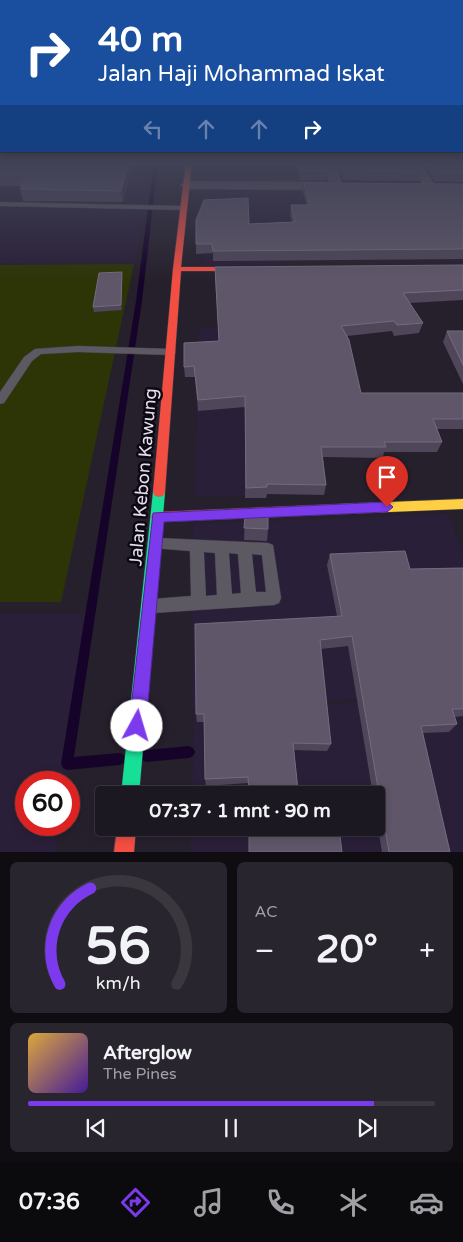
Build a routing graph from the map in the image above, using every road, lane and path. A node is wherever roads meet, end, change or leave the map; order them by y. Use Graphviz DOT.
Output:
graph roads {
  1 [pos="185,202"];
  2 [pos="0,204"];
  3 [pos="184,208"];
  4 [pos="261,268"];
  5 [pos="177,269"];
  6 [pos="171,352"];
  7 [pos="0,400"];
  8 [pos="463,504"];
  9 [pos="158,517"];
  10 [pos="155,544"];
  11 [pos="197,547"];
  12 [pos="222,548"];
  13 [pos="244,548"];
  14 [pos="249,599"];
  15 [pos="225,601"];
  16 [pos="198,602"];
  17 [pos="149,606"];
  18 [pos="131,786"];
  19 [pos="126,836"];
  20 [pos="124,852"];
  1 -- 3 [label="main road, Jalan Kebon Kawung"];
  2 -- 3 [label="lane"];
  3 -- 5 [label="main road, Jalan Kebon Kawung"];
  4 -- 5 [label="main road"];
  5 -- 6 [label="main road, Jalan Kebon Kawung"];
  6 -- 7 [label="lane"];
  6 -- 9 [label="main road, Jalan Kebon Kawung"];
  8 -- 9 [label="main road"];
  9 -- 10 [label="main road, Jalan Kebon Kawung"];
  10 -- 11 [label="lane"];
  10 -- 17 [label="main road, Jalan Kebon Kawung"];
  11 -- 12 [label="lane"];
  11 -- 16 [label="lane"];
  12 -- 13 [label="lane"];
  12 -- 15 [label="lane"];
  13 -- 14 [label="lane"];
  13 -- 14 [label="lane"];
  14 -- 15 [label="lane"];
  15 -- 16 [label="lane"];
  16 -- 17 [label="lane"];
  17 -- 18 [label="main road, Jalan Kebon Kawung"];
  19 -- 20 [label="main road"];
}
